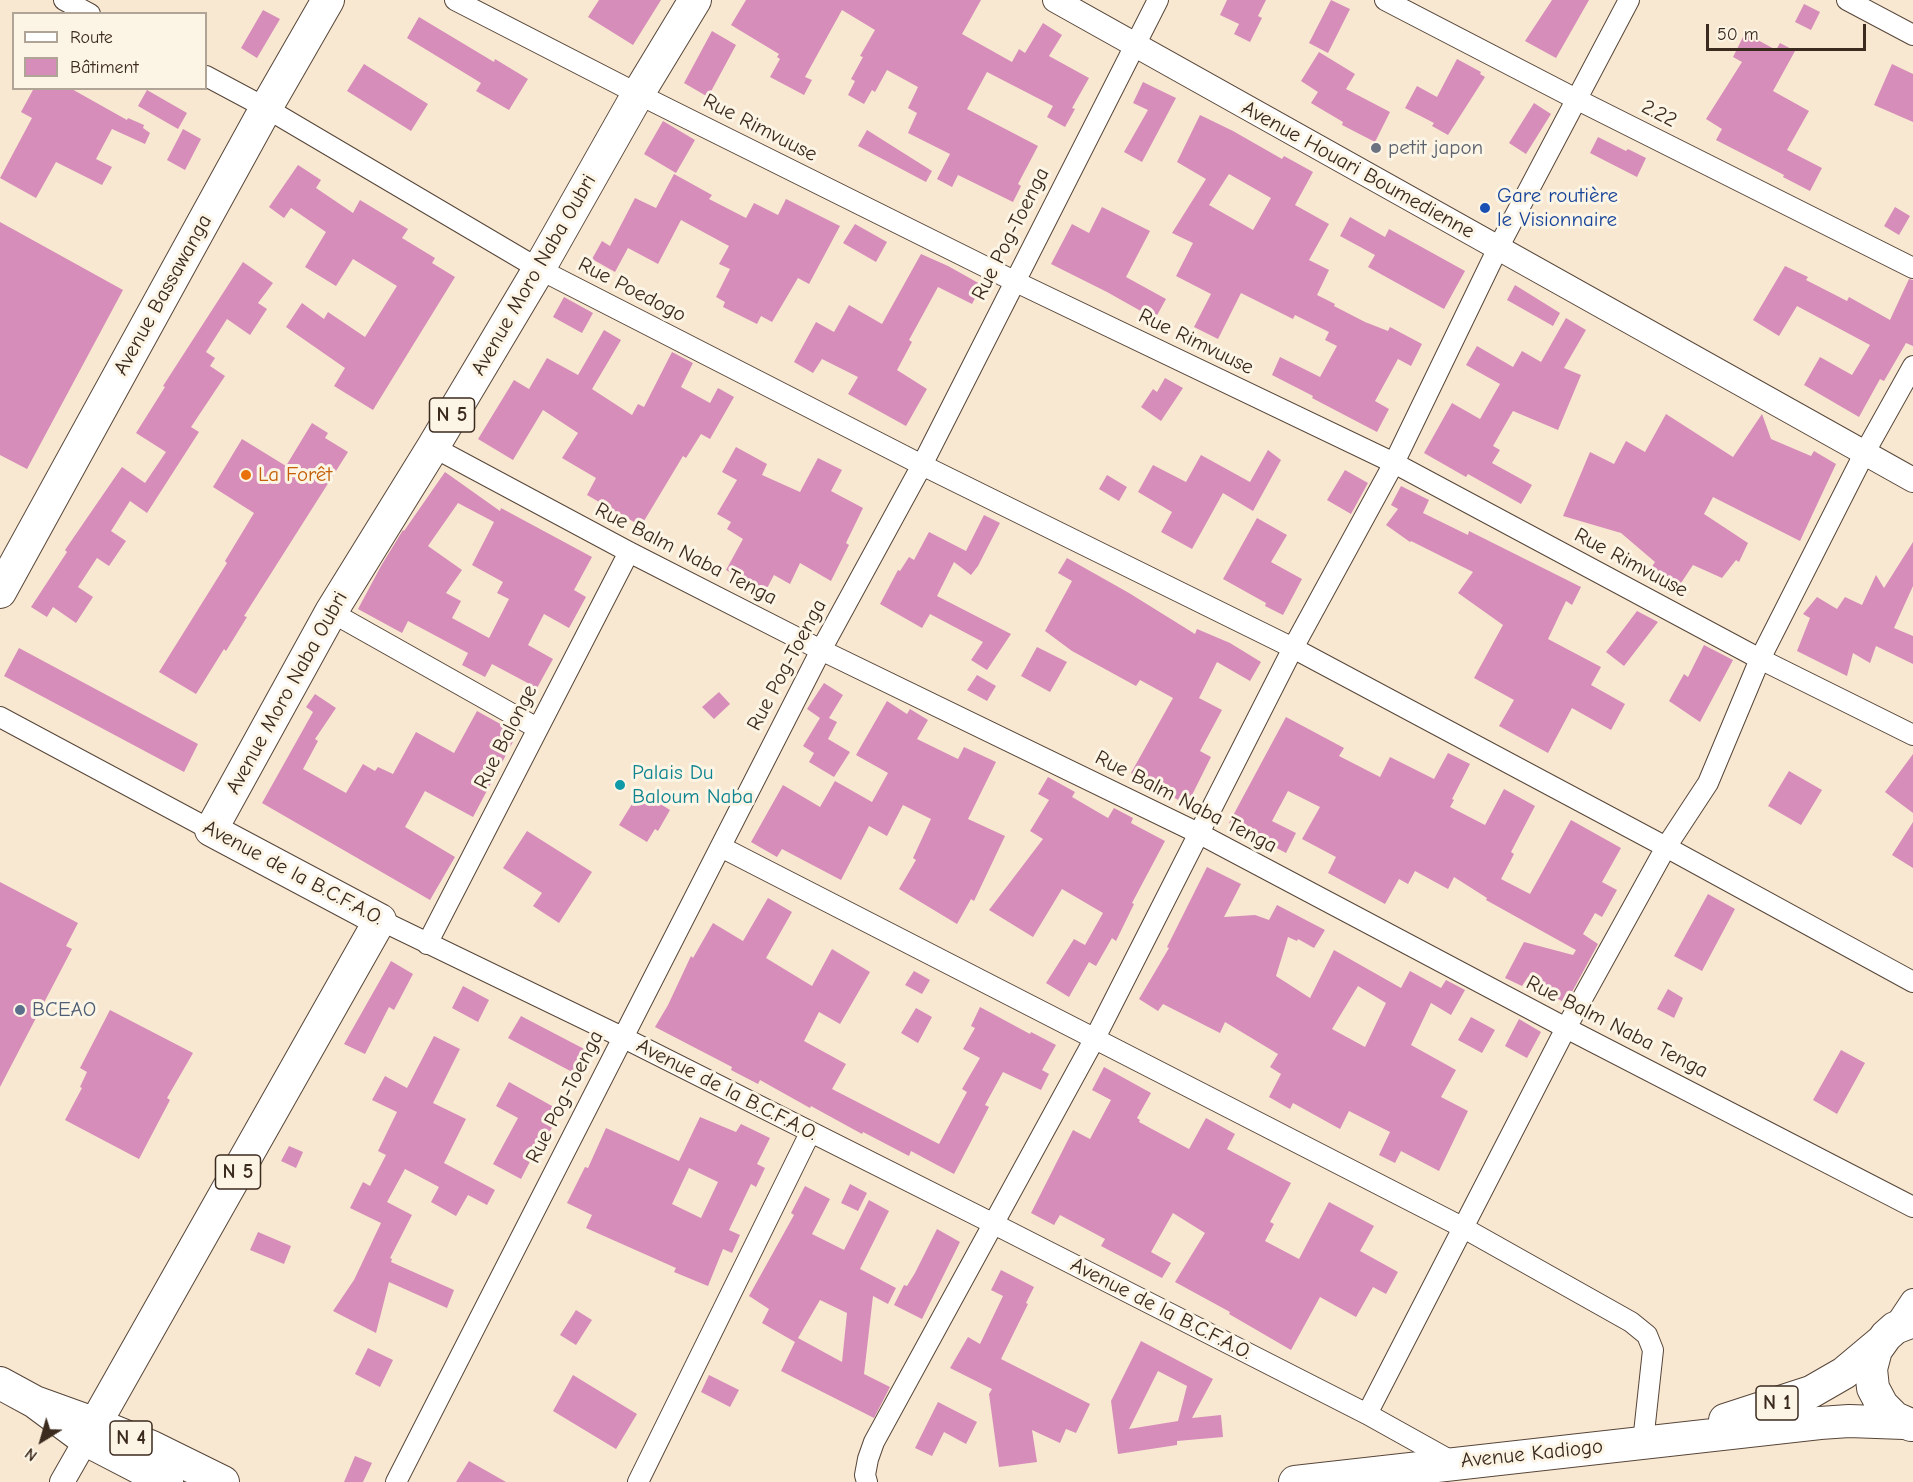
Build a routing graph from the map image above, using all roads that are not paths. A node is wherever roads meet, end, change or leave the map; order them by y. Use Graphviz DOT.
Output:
graph roads {
  1 [pos="64,0"];
  2 [pos="328,0"];
  3 [pos="455,0"];
  4 [pos="695,0"];
  5 [pos="1055,0"];
  6 [pos="1158,0"];
  7 [pos="1385,0"];
  8 [pos="1629,0"];
  9 [pos="1847,0"];
  10 [pos="86,12"];
  11 [pos="1913,35"];
  12 [pos="1135,44"];
  13 [pos="207,77"];
  14 [pos="638,94"];
  15 [pos="1576,99"];
  16 [pos="266,108"];
  17 [pos="1498,248"];
  18 [pos="1913,268"];
  19 [pos="539,269"];
  20 [pos="1014,282"];
  21 [pos="1913,366"];
  22 [pos="433,447"];
  23 [pos="1865,452"];
  24 [pos="1394,463"];
  25 [pos="922,465"];
  26 [pos="1913,480"];
  27 [pos="629,552"];
  28 [pos="0,592"];
  29 [pos="331,612"];
  30 [pos="1293,648"];
  31 [pos="821,650"];
  32 [pos="1760,659"];
  33 [pos="0,717"];
  34 [pos="537,728"];
  35 [pos="1913,735"];
  36 [pos="210,830"];
  37 [pos="1198,833"];
  38 [pos="721,847"];
  39 [pos="1666,847"];
  40 [pos="380,920"];
  41 [pos="427,944"];
  42 [pos="1913,982"];
  43 [pos="1566,1028"];
  44 [pos="622,1038"];
  45 [pos="1095,1038"];
  46 [pos="810,1132"];
  47 [pos="1913,1207"];
  48 [pos="992,1223"];
  49 [pos="1462,1227"];
  50 [pos="1913,1301"];
  51 [pos="1896,1330"];
  52 [pos="0,1383"];
  53 [pos="1367,1414"];
  54 [pos="1908,1424"];
  55 [pos="91,1432"];
  56 [pos="1652,1441"];
  57 [pos="1455,1462"];
  58 [pos="62,1482"];
  59 [pos="167,1482"];
  60 [pos="222,1482"];
  61 [pos="396,1482"];
  62 [pos="638,1482"];
  63 [pos="867,1482"];
  64 [pos="1295,1482"];
  1 -- 10 [label="street"];
  2 -- 16 [label="highway, Avenue Bassawanga"];
  3 -- 14 [label="street, Rue Rimvuuse"];
  4 -- 14 [label="highway, Avenue Moro Naba Oubri / N 5"];
  5 -- 12 [label="street, Avenue Houari Boumedienne"];
  6 -- 12 [label="street, Rue Pog-Toenga"];
  7 -- 15 [label="street, 2.22"];
  8 -- 15 [label="street"];
  9 -- 11 [label="street"];
  12 -- 17 [label="street, Avenue Houari Boumedienne"];
  12 -- 20 [label="street, Rue Pog-Toenga"];
  13 -- 16 [label="street, Rue Poedogo"];
  14 -- 19 [label="highway, Avenue Moro Naba Oubri / N 5"];
  14 -- 20 [label="street, Rue Rimvuuse"];
  15 -- 17 [label="street"];
  15 -- 18 [label="street, 2.22"];
  16 -- 19 [label="street, Rue Poedogo"];
  16 -- 28 [label="highway, Avenue Bassawanga"];
  17 -- 23 [label="street, Avenue Houari Boumedienne"];
  17 -- 24 [label="street"];
  19 -- 22 [label="highway, Avenue Moro Naba Oubri / N 5"];
  19 -- 25 [label="street, Rue Poedogo"];
  20 -- 24 [label="street, Rue Rimvuuse"];
  20 -- 25 [label="street, Rue Pog-Toenga"];
  21 -- 23 [label="street"];
  22 -- 27 [label="street, Rue Balm Naba Tenga"];
  22 -- 29 [label="highway, Avenue Moro Naba Oubri / N 5"];
  23 -- 26 [label="street, Avenue Houari Boumedienne"];
  23 -- 32 [label="street"];
  24 -- 30 [label="street"];
  24 -- 32 [label="street, Rue Rimvuuse"];
  25 -- 30 [label="street, Rue Poedogo"];
  25 -- 31 [label="street, Rue Pog-Toenga"];
  27 -- 31 [label="street, Rue Balm Naba Tenga"];
  27 -- 34 [label="street, Rue Balonge"];
  29 -- 34 [label="street"];
  29 -- 36 [label="highway, Avenue Moro Naba Oubri / N 5"];
  30 -- 37 [label="street"];
  30 -- 39 [label="street, Rue Poedogo"];
  31 -- 37 [label="street, Rue Balm Naba Tenga"];
  31 -- 38 [label="street, Rue Pog-Toenga"];
  32 -- 35 [label="street, Rue Rimvuuse"];
  32 -- 39 [label="street"];
  33 -- 36 [label="street, Avenue de la B.C.F.A.O."];
  34 -- 41 [label="street, Rue Balonge"];
  36 -- 40 [label="highway, Avenue de la B.C.F.A.O."];
  37 -- 43 [label="street, Rue Balm Naba Tenga"];
  37 -- 45 [label="street"];
  38 -- 44 [label="street, Rue Pog-Toenga"];
  38 -- 45 [label="street"];
  39 -- 42 [label="street, Rue Poedogo"];
  39 -- 43 [label="street"];
  40 -- 41 [label="street, Avenue de la B.C.F.A.O."];
  40 -- 55 [label="highway, N 5"];
  41 -- 44 [label="street, Avenue de la B.C.F.A.O."];
  43 -- 47 [label="street, Rue Balm Naba Tenga"];
  43 -- 49 [label="street"];
  44 -- 46 [label="street, Avenue de la B.C.F.A.O."];
  44 -- 61 [label="street, Rue Pog-Toenga"];
  45 -- 48 [label="street"];
  45 -- 49 [label="street"];
  46 -- 48 [label="street, Avenue de la B.C.F.A.O."];
  46 -- 62 [label="street"];
  48 -- 53 [label="street, Avenue de la B.C.F.A.O."];
  48 -- 63 [label="street"];
  49 -- 53 [label="street"];
  49 -- 56 [label="street"];
  50 -- 51 [label="street"];
  51 -- 54 [label="highway"];
  51 -- 56 [label="highway, Avenue Kadiogo / N 1"];
  52 -- 55 [label="highway, N 4"];
  53 -- 57 [label="street, Avenue de la B.C.F.A.O."];
  54 -- 56 [label="highway, Avenue Kadiogo / N 1"];
  55 -- 58 [label="street"];
  55 -- 59 [label="highway, N 4"];
  55 -- 60 [label="highway, N 4"];
  56 -- 57 [label="highway, Avenue Kadiogo / N 1"];
  57 -- 64 [label="highway, Avenue Kadiogo / N 1"];
}
